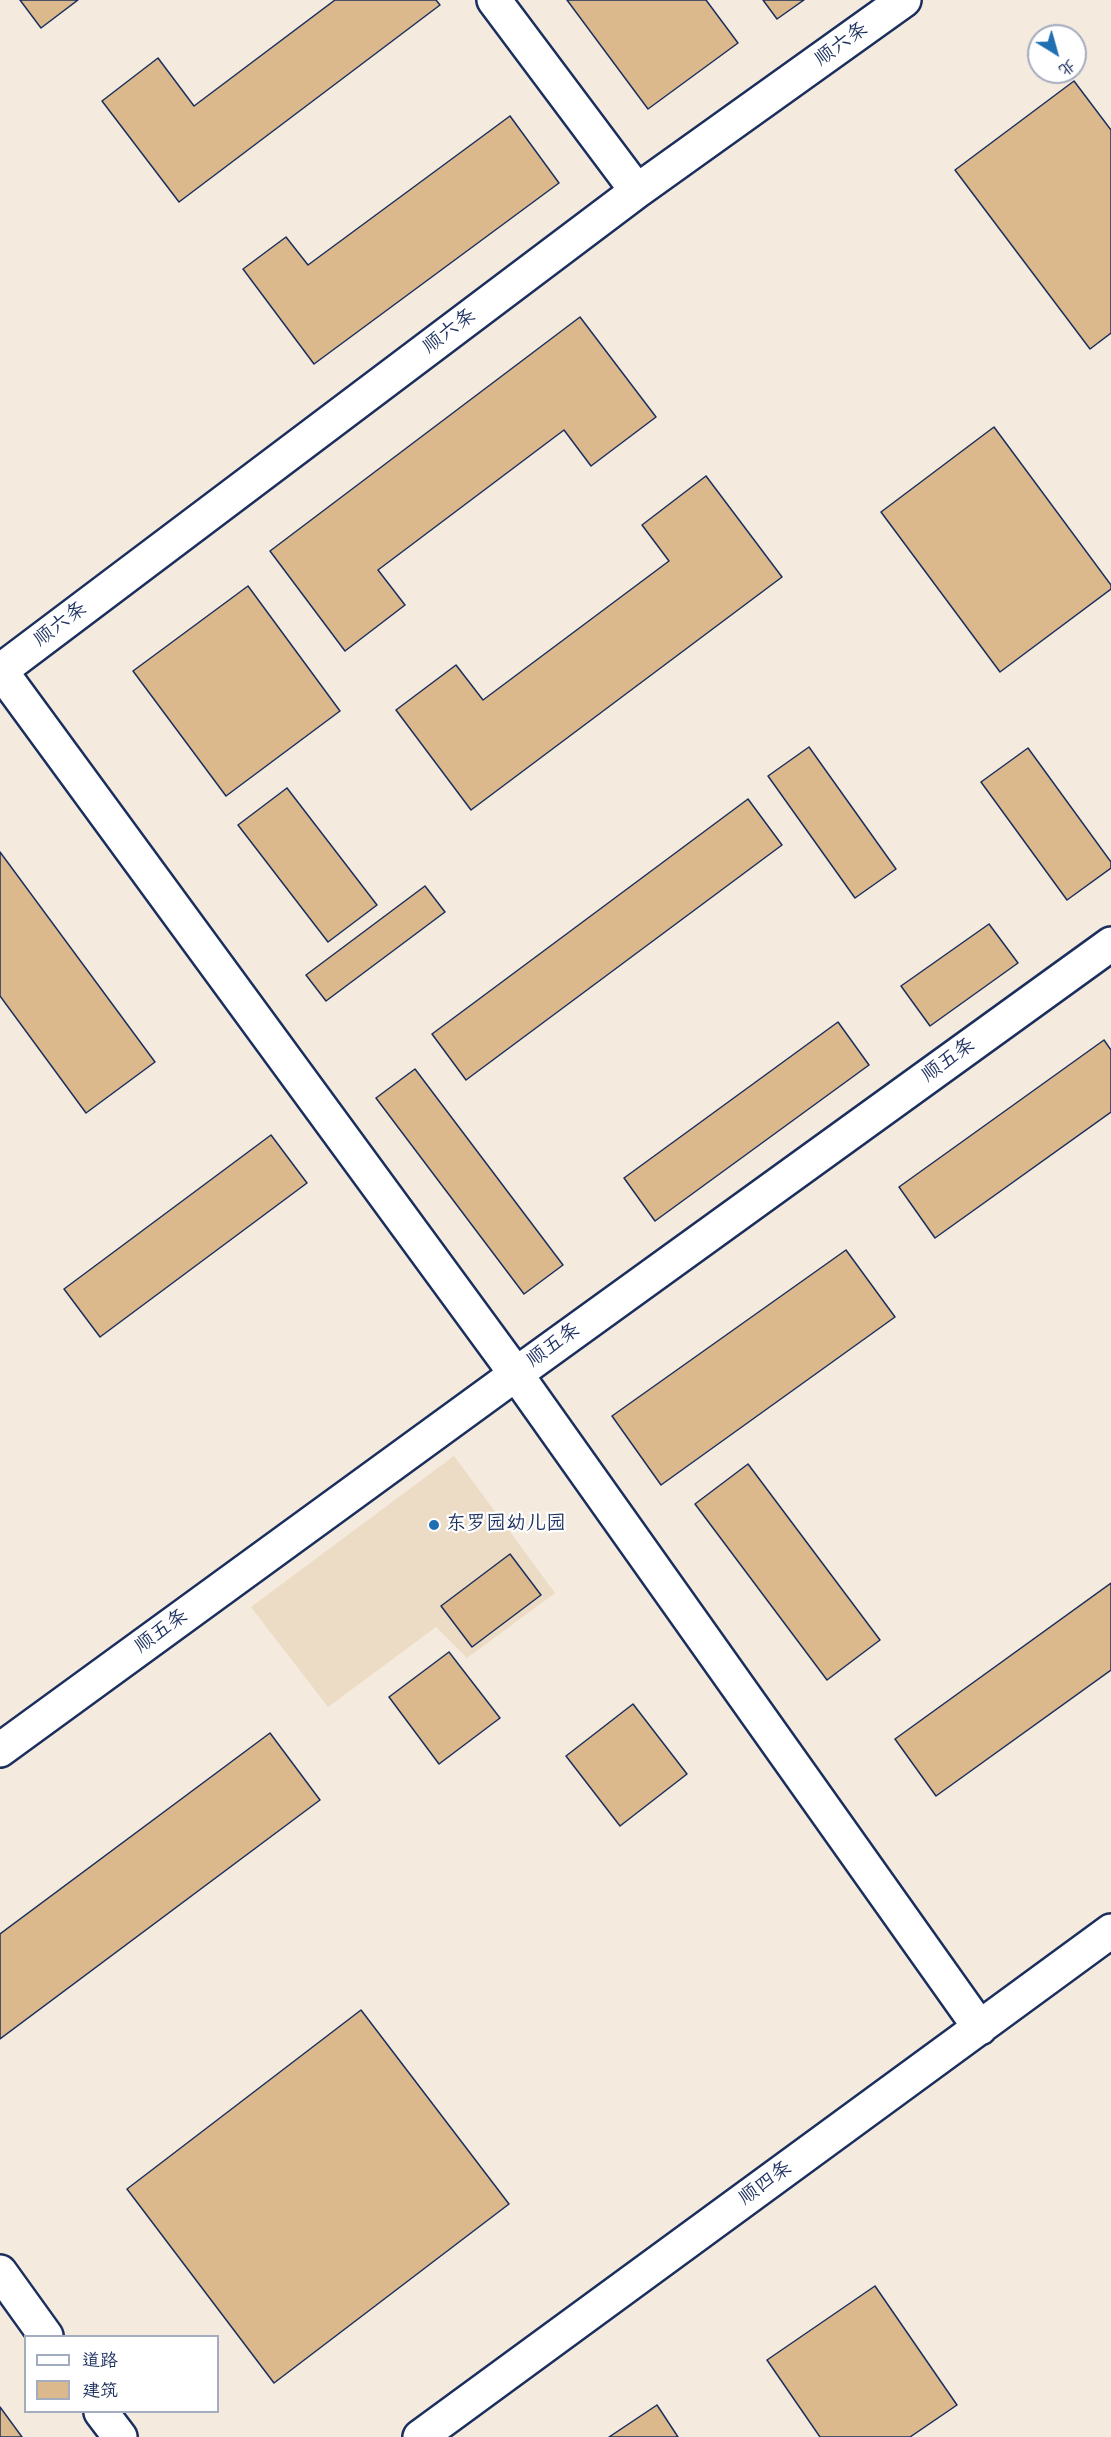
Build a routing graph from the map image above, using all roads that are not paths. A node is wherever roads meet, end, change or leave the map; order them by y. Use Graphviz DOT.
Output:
graph roads {
  1 [pos="494,0"];
  2 [pos="904,0"];
  3 [pos="637,191"];
  4 [pos="0,670"];
  5 [pos="1111,944"];
  6 [pos="516,1374"];
  7 [pos="0,1750"];
  8 [pos="1111,1931"];
  9 [pos="980,2028"];
  10 [pos="0,2272"];
  11 [pos="45,2335"];
  12 [pos="102,2413"];
  13 [pos="120,2437"];
  14 [pos="420,2437"];
  1 -- 3 [label="street"];
  2 -- 3 [label="street, 顺六条"];
  3 -- 4 [label="street, 顺六条"];
  4 -- 6 [label="street"];
  5 -- 6 [label="street, 顺五条"];
  6 -- 7 [label="street, 顺五条"];
  6 -- 9 [label="street"];
  8 -- 9 [label="street, 顺四条"];
  9 -- 14 [label="street, 顺四条"];
  10 -- 11 [label="street"];
  12 -- 13 [label="street"];
}
